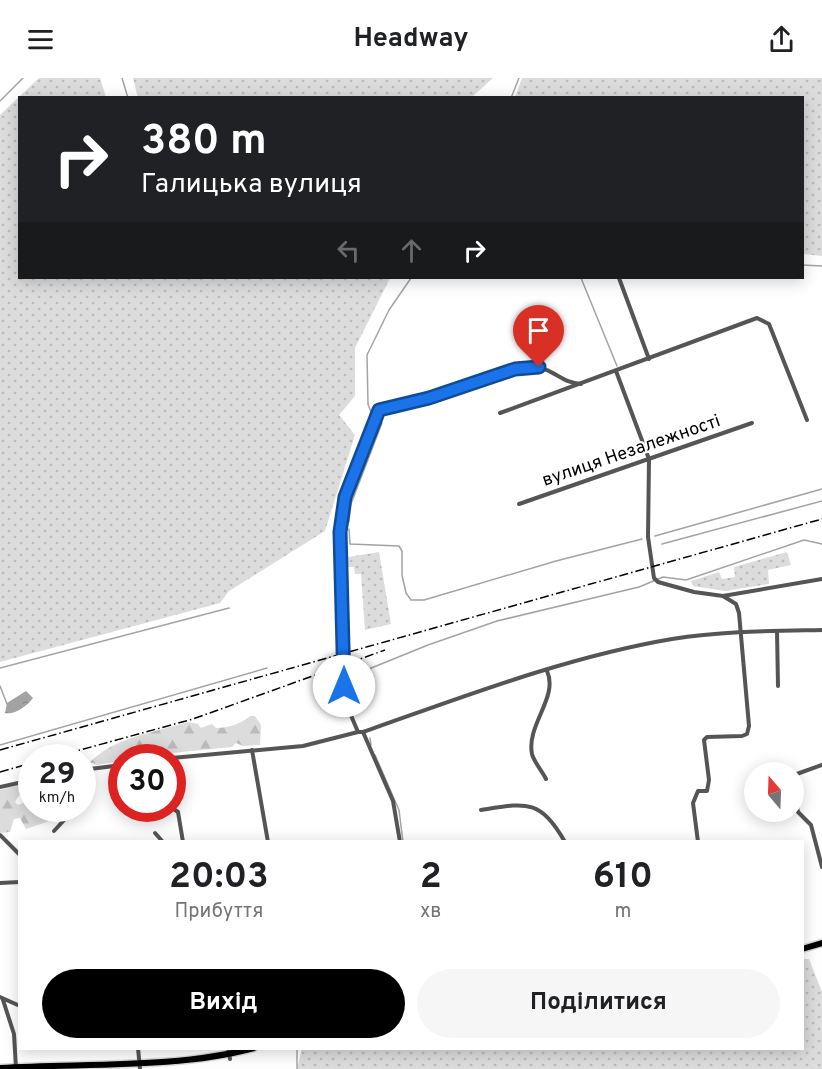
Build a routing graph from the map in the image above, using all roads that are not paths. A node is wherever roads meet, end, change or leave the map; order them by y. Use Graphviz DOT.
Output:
graph roads {
  1 [pos="619,279"];
  2 [pos="649,358"];
  3 [pos="616,371"];
  4 [pos="581,384"];
  5 [pos="500,413"];
  6 [pos="807,420"];
  7 [pos="752,423"];
  8 [pos="649,459"];
  9 [pos="519,504"];
  10 [pos="822,579"];
  11 [pos="723,596"];
  12 [pos="822,630"];
  13 [pos="777,631"];
  14 [pos="740,632"];
  15 [pos="547,670"];
  16 [pos="778,686"];
  17 [pos="360,732"];
  18 [pos="252,750"];
  19 [pos="186,757"];
  20 [pos="822,765"];
  21 [pos="804,771"];
  22 [pos="546,779"];
  23 [pos="18,783"];
  24 [pos="0,787"];
  25 [pos="481,810"];
  26 [pos="804,818"];
  27 [pos="62,822"];
  28 [pos="180,822"];
  29 [pos="54,831"];
  30 [pos="154,833"];
  31 [pos="0,835"];
  32 [pos="161,840"];
  33 [pos="183,840"];
  34 [pos="268,840"];
  35 [pos="400,840"];
  36 [pos="564,840"];
  37 [pos="698,840"];
  38 [pos="18,853"];
  39 [pos="822,867"];
  40 [pos="18,882"];
  41 [pos="0,884"];
  42 [pos="822,943"];
  43 [pos="804,949"];
  44 [pos="2,999"];
  45 [pos="18,1005"];
  46 [pos="138,1050"];
  47 [pos="228,1050"];
  48 [pos="250,1050"];
  49 [pos="230,1059"];
  50 [pos="0,1068"];
  51 [pos="16,1068"];
  52 [pos="140,1069"];
  1 -- 2 [label="street"];
  2 -- 3 [label="street"];
  2 -- 6 [label="street"];
  3 -- 4 [label="street"];
  3 -- 8 [label="street"];
  4 -- 5 [label="street"];
  4 -- 17 [label="street"];
  7 -- 8 [label="street, вулиця Незалежності"];
  8 -- 9 [label="street, вулиця Незалежності"];
  8 -- 11 [label="street"];
  10 -- 11 [label="street"];
  11 -- 14 [label="street"];
  12 -- 13 [label="street"];
  13 -- 14 [label="street"];
  13 -- 16 [label="street"];
  14 -- 15 [label="street"];
  14 -- 37 [label="street"];
  15 -- 17 [label="street"];
  15 -- 22 [label="street"];
  17 -- 18 [label="street"];
  17 -- 35 [label="street"];
  18 -- 19 [label="street"];
  18 -- 34 [label="street"];
  20 -- 21 [label="street"];
  23 -- 24 [label="street"];
  25 -- 36 [label="street"];
  26 -- 39 [label="street"];
  27 -- 29 [label="street"];
  28 -- 33 [label="street"];
  30 -- 32 [label="street"];
  31 -- 38 [label="street"];
  40 -- 41 [label="street"];
  42 -- 43 [label="main road"];
  44 -- 45 [label="street"];
  44 -- 51 [label="street"];
  46 -- 52 [label="street"];
  47 -- 49 [label="street"];
  48 -- 49 [label="main road"];
  49 -- 52 [label="main road"];
  50 -- 51 [label="main road"];
  51 -- 52 [label="main road"];
}
